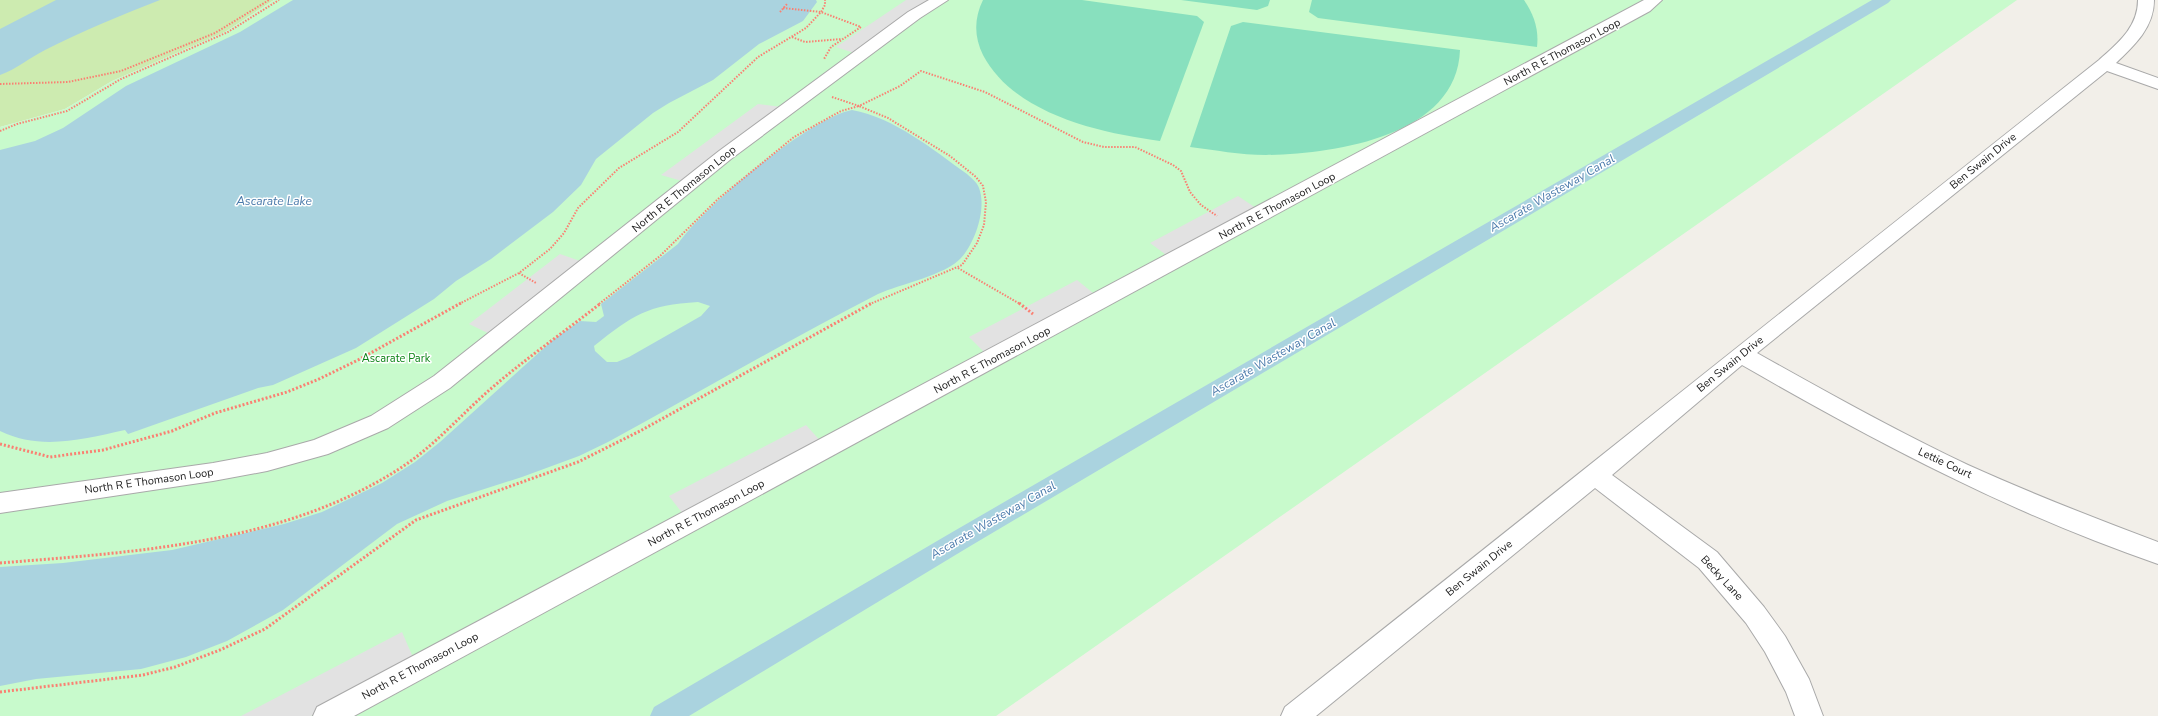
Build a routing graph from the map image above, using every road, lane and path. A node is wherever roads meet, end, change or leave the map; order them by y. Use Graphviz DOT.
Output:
graph roads {
  1 [pos="269,0"];
  2 [pos="279,0"];
  3 [pos="825,0"];
  4 [pos="940,0"];
  5 [pos="1654,0"];
  6 [pos="2146,0"];
  7 [pos="787,4"];
  8 [pos="783,8"];
  9 [pos="780,12"];
  10 [pos="821,12"];
  11 [pos="792,37"];
  12 [pos="842,40"];
  13 [pos="2105,64"];
  14 [pos="921,71"];
  15 [pos="0,84"];
  16 [pos="2158,84"];
  17 [pos="859,106"];
  18 [pos="0,131"];
  19 [pos="1235,229"];
  20 [pos="958,268"];
  21 [pos="519,273"];
  22 [pos="528,279"];
  23 [pos="1050,328"];
  24 [pos="1741,354"];
  25 [pos="0,444"];
  26 [pos="1595,475"];
  27 [pos="0,503"];
  28 [pos="2158,553"];
  29 [pos="0,692"];
  30 [pos="327,716"];
  31 [pos="1295,716"];
  32 [pos="1810,716"];
  1 -- 15 [label="path"];
  2 -- 18 [label="path"];
  3 -- 10 [label="path"];
  4 -- 27 [label="street, North R E Thomason Loop"];
  5 -- 19 [label="street, North R E Thomason Loop"];
  6 -- 13 [label="street, Ben Swain Drive"];
  7 -- 8 [label="path"];
  8 -- 9 [label="path"];
  8 -- 10 [label="path"];
  10 -- 11 [label="path"];
  11 -- 12 [label="path"];
  11 -- 21 [label="path"];
  13 -- 16 [label="street"];
  13 -- 24 [label="street, Ben Swain Drive"];
  14 -- 19 [label="path"];
  17 -- 20 [label="path"];
  19 -- 23 [label="street, North R E Thomason Loop"];
  20 -- 23 [label="path"];
  20 -- 29 [label="path"];
  21 -- 22 [label="path"];
  21 -- 25 [label="path"];
  23 -- 30 [label="street, North R E Thomason Loop"];
  24 -- 26 [label="street, Ben Swain Drive"];
  24 -- 28 [label="street, Lettie Court"];
  26 -- 31 [label="street, Ben Swain Drive"];
  26 -- 32 [label="street, Becky Lane"];
}
